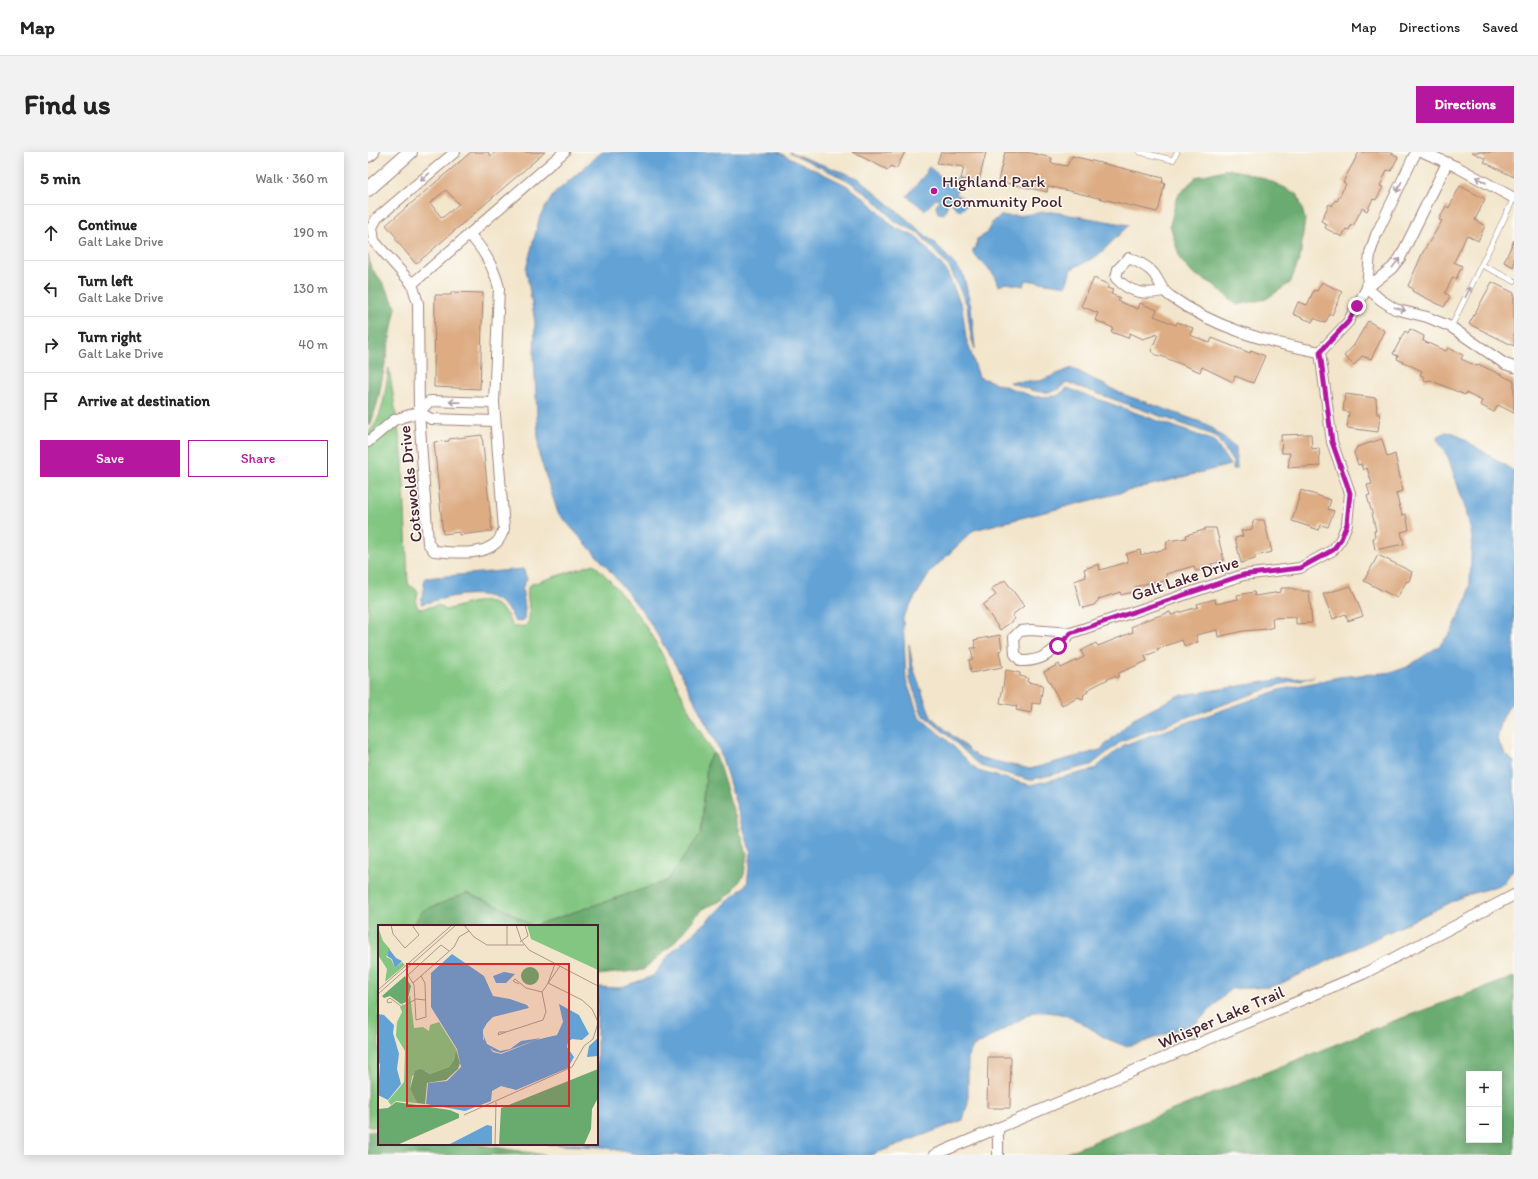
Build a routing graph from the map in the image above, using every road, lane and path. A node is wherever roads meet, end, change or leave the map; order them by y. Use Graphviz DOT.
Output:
graph roads {
  1 [pos="372,152"];
  2 [pos="410,152"];
  3 [pos="455,152"];
  4 [pos="564,152"];
  5 [pos="1140,152"];
  6 [pos="1177,152"];
  7 [pos="1416,152"];
  8 [pos="1423,152"];
  9 [pos="368,155"];
  10 [pos="1447,163"];
  11 [pos="368,189"];
  12 [pos="1514,198"];
  13 [pos="469,234"];
  14 [pos="1482,266"];
  15 [pos="1514,281"];
  16 [pos="412,284"];
  17 [pos="1367,288"];
  18 [pos="1163,291"];
  19 [pos="1451,327"];
  20 [pos="1320,352"];
  21 [pos="1514,367"];
  22 [pos="494,403"];
  23 [pos="419,412"];
  24 [pos="495,421"];
  25 [pos="368,442"];
  26 [pos="1071,633"];
  27 [pos="1514,895"];
  28 [pos="998,1129"];
  29 [pos="934,1155"];
  30 [pos="998,1155"];
  1 -- 9 [label="main road"];
  2 -- 11 [label="main road"];
  3 -- 16 [label="street, Cotswolds Drive, one-way"];
  4 -- 13 [label="street"];
  5 -- 6 [label="lane"];
  7 -- 17 [label="street, one-way"];
  8 -- 10 [label="street"];
  12 -- 10 [label="street, one-way"];
  17 -- 10 [label="street, one-way"];
  12 -- 14 [label="lane"];
  13 -- 16 [label="street"];
  13 -- 22 [label="street, Cotswolds Drive"];
  14 -- 15 [label="lane"];
  19 -- 14 [label="lane, one-way"];
  16 -- 23 [label="street, Cotswolds Drive"];
  17 -- 19 [label="street, one-way"];
  17 -- 20 [label="street"];
  18 -- 18 [label="street"];
  18 -- 20 [label="street"];
  19 -- 21 [label="street"];
  20 -- 26 [label="street, Galt Lake Drive"];
  22 -- 23 [label="street, one-way"];
  22 -- 24 [label="street, Cotswolds Drive"];
  23 -- 24 [label="street"];
  23 -- 24 [label="street, Cotswolds Drive"];
  23 -- 25 [label="street"];
  26 -- 26 [label="street, Galt Lake Drive"];
  27 -- 28 [label="street, Whisper Lake Trail"];
  28 -- 29 [label="street, Whisper Lake Trail"];
  28 -- 30 [label="street"];
}
